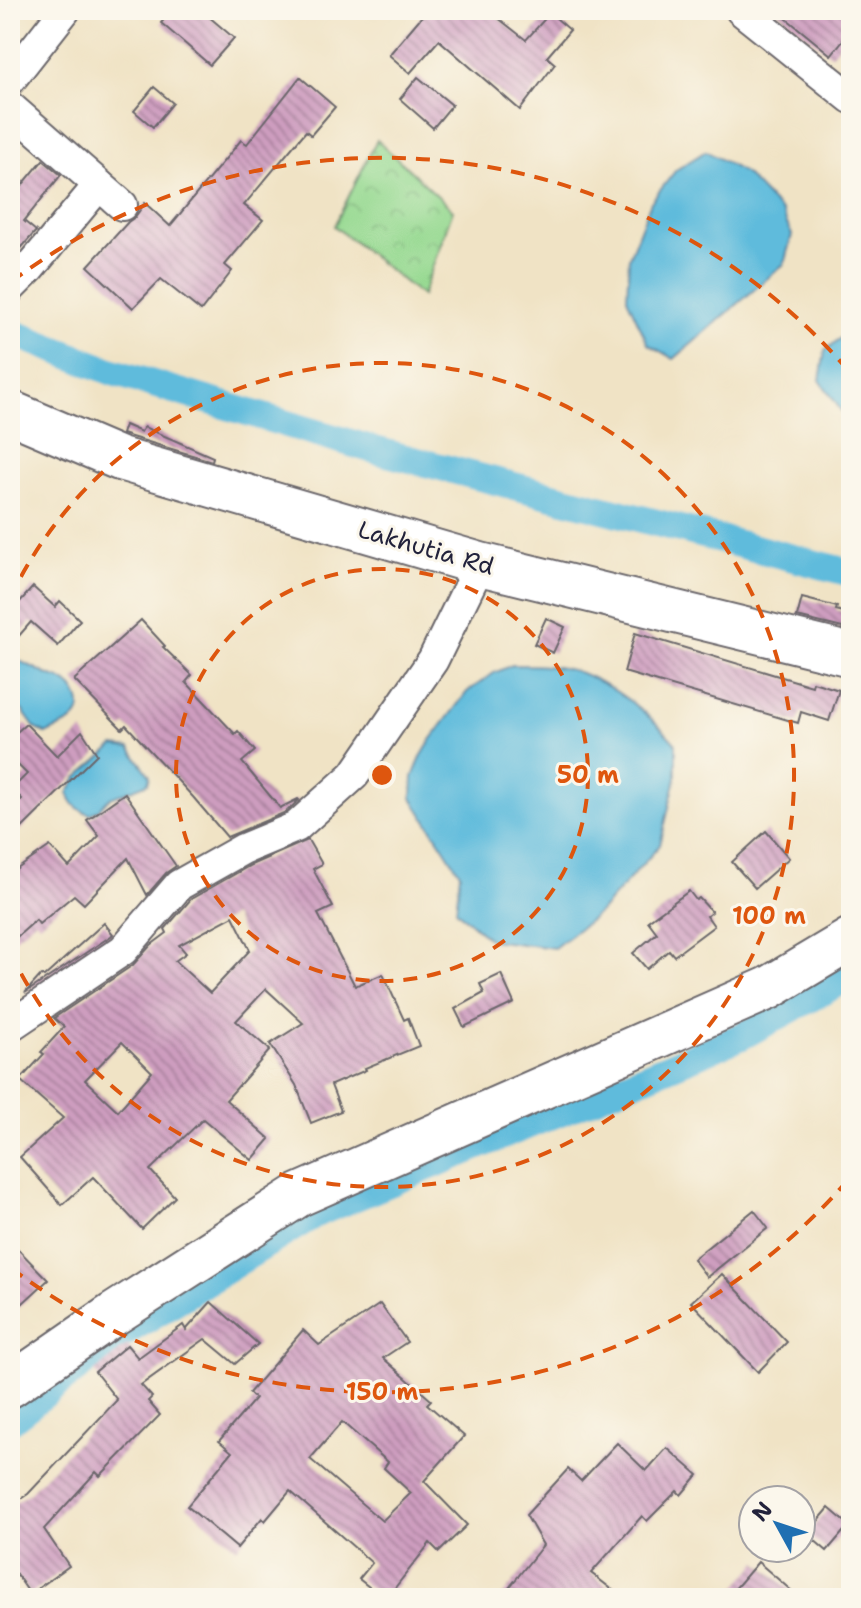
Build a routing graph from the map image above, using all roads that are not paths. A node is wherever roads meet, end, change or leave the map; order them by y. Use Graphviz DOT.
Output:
graph roads {
  1 [pos="65,10"];
  2 [pos="741,10"];
  3 [pos="10,80"];
  4 [pos="851,98"];
  5 [pos="10,107"];
  6 [pos="99,185"];
  7 [pos="122,205"];
  8 [pos="10,288"];
  9 [pos="10,412"];
  10 [pos="480,564"];
  11 [pos="851,655"];
  12 [pos="851,939"];
  13 [pos="10,1026"];
  14 [pos="10,1386"];
  1 -- 3 [label="street"];
  2 -- 4 [label="street"];
  5 -- 6 [label="street"];
  6 -- 7 [label="street"];
  6 -- 8 [label="street"];
  9 -- 10 [label="street, Lakhutia Rd"];
  10 -- 11 [label="street, Lakhutia Rd"];
  10 -- 13 [label="street"];
  12 -- 14 [label="street"];
}
